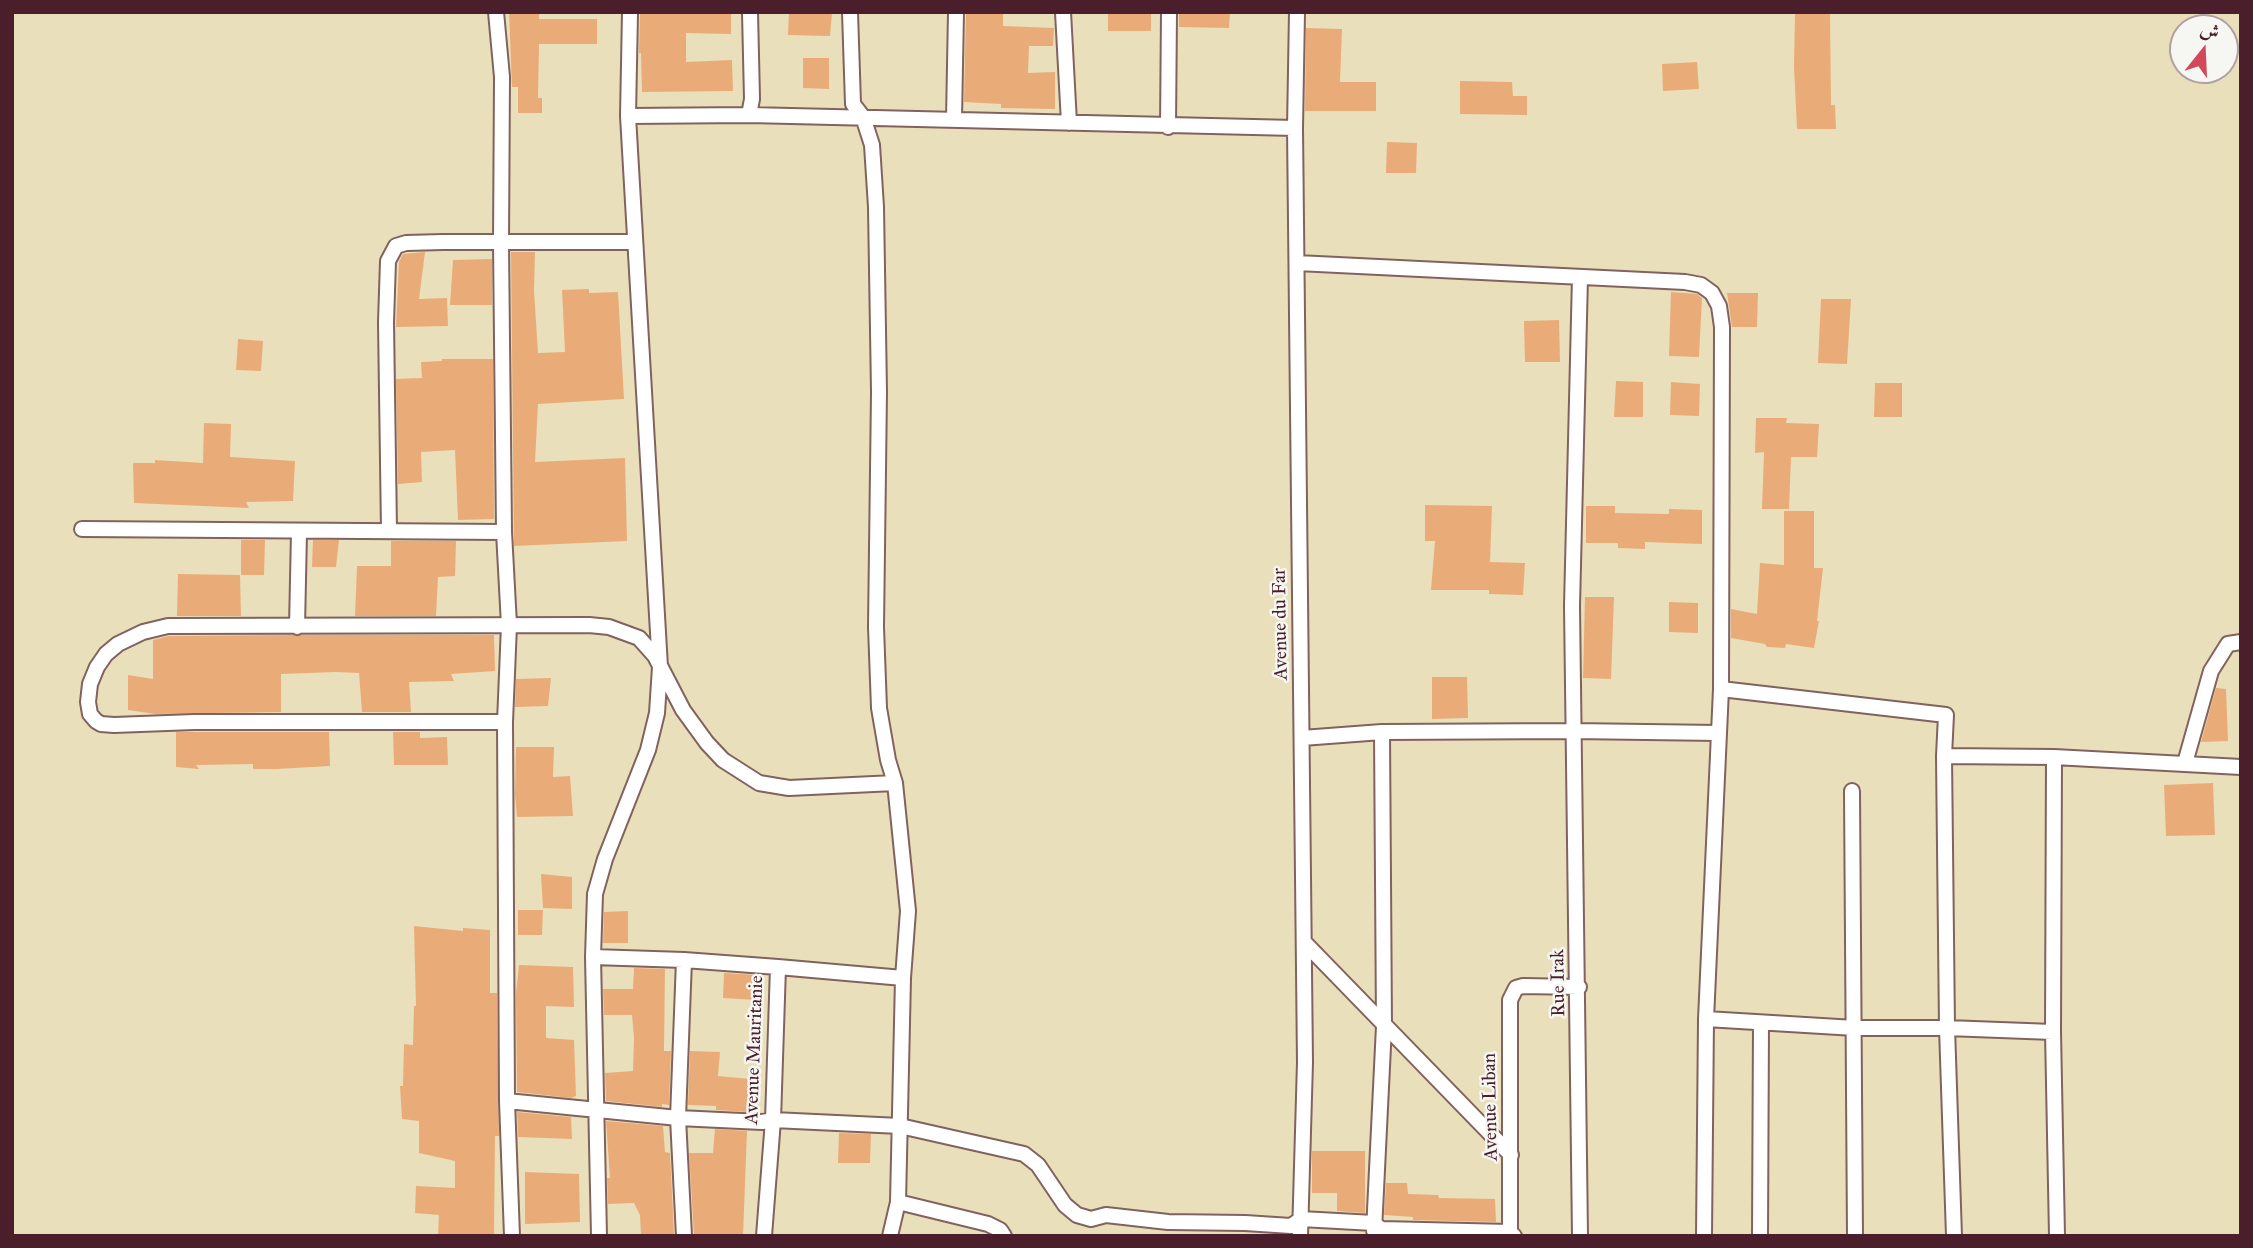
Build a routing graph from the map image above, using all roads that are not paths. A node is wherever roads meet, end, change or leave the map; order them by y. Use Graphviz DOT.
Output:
graph roads {
  1 [pos="496,12"];
  2 [pos="630,12"];
  3 [pos="750,12"];
  4 [pos="850,12"];
  5 [pos="956,12"];
  6 [pos="1063,12"];
  7 [pos="1169,12"];
  8 [pos="1297,12"];
  9 [pos="749,115"];
  10 [pos="628,116"];
  11 [pos="863,117"];
  12 [pos="954,120"];
  13 [pos="1069,123"];
  14 [pos="1168,127"];
  15 [pos="1295,128"];
  16 [pos="634,242"];
  17 [pos="500,243"];
  18 [pos="1297,263"];
  19 [pos="1580,277"];
  20 [pos="82,529"];
  21 [pos="389,531"];
  22 [pos="299,532"];
  23 [pos="505,533"];
  24 [pos="509,625"];
  25 [pos="297,627"];
  26 [pos="2241,642"];
  27 [pos="660,667"];
  28 [pos="1721,688"];
  29 [pos="505,722"];
  30 [pos="1573,731"];
  31 [pos="1382,732"];
  32 [pos="1718,733"];
  33 [pos="1302,738"];
  34 [pos="1944,756"];
  35 [pos="2054,757"];
  36 [pos="2185,763"];
  37 [pos="2241,767"];
  38 [pos="895,783"];
  39 [pos="1853,791"];
  40 [pos="1304,942"];
  41 [pos="593,957"];
  42 [pos="684,960"];
  43 [pos="778,967"];
  44 [pos="903,978"];
  45 [pos="1579,987"];
  46 [pos="1706,1019"];
  47 [pos="1761,1023"];
  48 [pos="1384,1026"];
  49 [pos="1855,1028"];
  50 [pos="1947,1028"];
  51 [pos="2053,1032"];
  52 [pos="507,1101"];
  53 [pos="597,1110"];
  54 [pos="678,1118"];
  55 [pos="773,1120"];
  56 [pos="900,1126"];
  57 [pos="1511,1155"];
  58 [pos="898,1202"];
  59 [pos="1301,1219"];
  60 [pos="1374,1229"];
  61 [pos="1511,1234"];
  62 [pos="512,1236"];
  63 [pos="599,1236"];
  64 [pos="684,1236"];
  65 [pos="764,1236"];
  66 [pos="890,1236"];
  67 [pos="1004,1236"];
  68 [pos="1300,1236"];
  69 [pos="1580,1236"];
  70 [pos="1704,1236"];
  71 [pos="1760,1236"];
  72 [pos="1855,1236"];
  73 [pos="1954,1236"];
  74 [pos="2057,1236"];
  1 -- 17 [label="street"];
  2 -- 10 [label="street"];
  3 -- 9 [label="street"];
  4 -- 11 [label="street"];
  5 -- 12 [label="street"];
  6 -- 13 [label="street"];
  7 -- 14 [label="street"];
  8 -- 15 [label="street, Avenue du Far"];
  9 -- 10 [label="street"];
  9 -- 11 [label="street"];
  10 -- 16 [label="street"];
  11 -- 12 [label="street"];
  11 -- 38 [label="street"];
  12 -- 13 [label="street"];
  13 -- 14 [label="street"];
  14 -- 15 [label="street"];
  15 -- 18 [label="street, Avenue du Far"];
  16 -- 17 [label="street"];
  16 -- 27 [label="street"];
  17 -- 21 [label="street"];
  17 -- 23 [label="street"];
  18 -- 19 [label="street"];
  18 -- 33 [label="street, Avenue du Far"];
  19 -- 28 [label="street"];
  19 -- 30 [label="street, Rue Irak"];
  20 -- 22 [label="street"];
  21 -- 22 [label="street"];
  21 -- 23 [label="street"];
  22 -- 25 [label="street"];
  23 -- 24 [label="street"];
  24 -- 25 [label="street"];
  24 -- 27 [label="street"];
  24 -- 29 [label="street"];
  25 -- 29 [label="street"];
  26 -- 36 [label="street"];
  27 -- 38 [label="street"];
  27 -- 41 [label="street"];
  28 -- 32 [label="street"];
  28 -- 34 [label="street"];
  29 -- 52 [label="street"];
  30 -- 31 [label="street"];
  30 -- 32 [label="street"];
  30 -- 45 [label="street, Rue Irak"];
  31 -- 33 [label="street"];
  31 -- 48 [label="street"];
  32 -- 46 [label="street"];
  33 -- 40 [label="street, Avenue du Far"];
  34 -- 35 [label="street"];
  34 -- 50 [label="street"];
  35 -- 36 [label="street"];
  35 -- 51 [label="street"];
  36 -- 37 [label="street"];
  38 -- 44 [label="street"];
  39 -- 49 [label="street"];
  40 -- 48 [label="street"];
  40 -- 59 [label="street, Avenue du Far"];
  41 -- 42 [label="street, Avenue Mauritanie"];
  41 -- 53 [label="street"];
  42 -- 43 [label="street, Avenue Mauritanie"];
  42 -- 54 [label="street"];
  43 -- 44 [label="street"];
  43 -- 55 [label="street, Avenue Mauritanie"];
  44 -- 56 [label="street"];
  45 -- 57 [label="street, Avenue Liban"];
  45 -- 69 [label="street, Rue Irak"];
  46 -- 47 [label="street"];
  46 -- 70 [label="street"];
  47 -- 49 [label="street"];
  47 -- 71 [label="street"];
  48 -- 57 [label="street"];
  48 -- 60 [label="street"];
  49 -- 50 [label="street"];
  49 -- 72 [label="street"];
  50 -- 51 [label="street"];
  50 -- 73 [label="street"];
  51 -- 74 [label="street"];
  52 -- 53 [label="street"];
  52 -- 62 [label="street"];
  53 -- 54 [label="street"];
  53 -- 63 [label="street"];
  54 -- 55 [label="street"];
  54 -- 64 [label="street"];
  55 -- 56 [label="street"];
  55 -- 65 [label="street, Avenue Mauritanie"];
  56 -- 58 [label="street"];
  56 -- 59 [label="street"];
  57 -- 61 [label="street, Avenue Liban"];
  58 -- 66 [label="street"];
  58 -- 67 [label="street"];
  59 -- 60 [label="street"];
  59 -- 68 [label="street, Avenue du Far"];
  60 -- 61 [label="street"];
}
